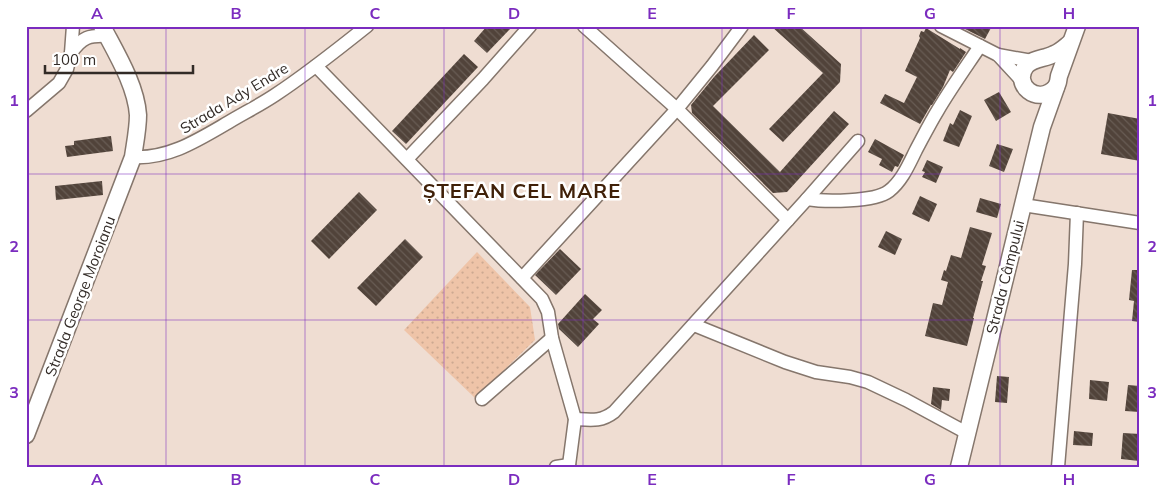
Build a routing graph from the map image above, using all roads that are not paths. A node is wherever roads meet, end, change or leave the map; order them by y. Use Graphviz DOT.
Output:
graph roads {
  1 [pos="73,26"];
  2 [pos="367,26"];
  3 [pos="530,26"];
  4 [pos="584,26"];
  5 [pos="742,26"];
  6 [pos="941,26"];
  7 [pos="1077,26"];
  8 [pos="105,31"];
  9 [pos="1070,43"];
  10 [pos="980,46"];
  11 [pos="71,53"];
  12 [pos="998,55"];
  13 [pos="1036,60"];
  14 [pos="316,66"];
  15 [pos="1057,82"];
  16 [pos="1026,87"];
  17 [pos="677,110"];
  18 [pos="26,111"];
  19 [pos="1042,128"];
  20 [pos="858,141"];
  21 [pos="133,157"];
  22 [pos="407,159"];
  23 [pos="807,199"];
  24 [pos="1023,205"];
  25 [pos="1077,213"];
  26 [pos="788,220"];
  27 [pos="1140,223"];
  28 [pos="522,278"];
  29 [pos="694,325"];
  30 [pos="552,338"];
  31 [pos="482,399"];
  32 [pos="575,419"];
  33 [pos="967,433"];
  34 [pos="26,435"];
  35 [pos="565,466"];
  36 [pos="959,467"];
  37 [pos="1058,467"];
  1 -- 11 [label="street"];
  2 -- 14 [label="street, Strada Ady Endre"];
  3 -- 22 [label="street"];
  4 -- 17 [label="street"];
  5 -- 17 [label="street"];
  6 -- 10 [label="street"];
  7 -- 9 [label="main road, Strada Câmpului"];
  8 -- 11 [label="street"];
  8 -- 21 [label="main road, Strada George Moroianu"];
  9 -- 13 [label="main road"];
  9 -- 15 [label="main road, Strada Câmpului"];
  10 -- 12 [label="street"];
  10 -- 23 [label="street"];
  11 -- 18 [label="street"];
  12 -- 13 [label="street"];
  12 -- 16 [label="street"];
  13 -- 15 [label="main road"];
  13 -- 16 [label="main road"];
  14 -- 21 [label="street, Strada Ady Endre"];
  14 -- 22 [label="street"];
  15 -- 16 [label="main road"];
  15 -- 19 [label="main road, Strada Câmpului"];
  16 -- 19 [label="main road"];
  17 -- 26 [label="street"];
  17 -- 28 [label="street"];
  19 -- 24 [label="main road, Strada Câmpului"];
  20 -- 23 [label="street"];
  21 -- 34 [label="main road, Strada George Moroianu"];
  22 -- 28 [label="street"];
  23 -- 26 [label="street"];
  24 -- 25 [label="street"];
  24 -- 33 [label="main road, Strada Câmpului"];
  25 -- 27 [label="street"];
  25 -- 37 [label="street"];
  26 -- 29 [label="street"];
  28 -- 30 [label="street"];
  29 -- 32 [label="street"];
  29 -- 33 [label="street"];
  30 -- 31 [label="street"];
  30 -- 32 [label="street"];
  32 -- 35 [label="street"];
  33 -- 36 [label="main road, Strada Câmpului"];
}
